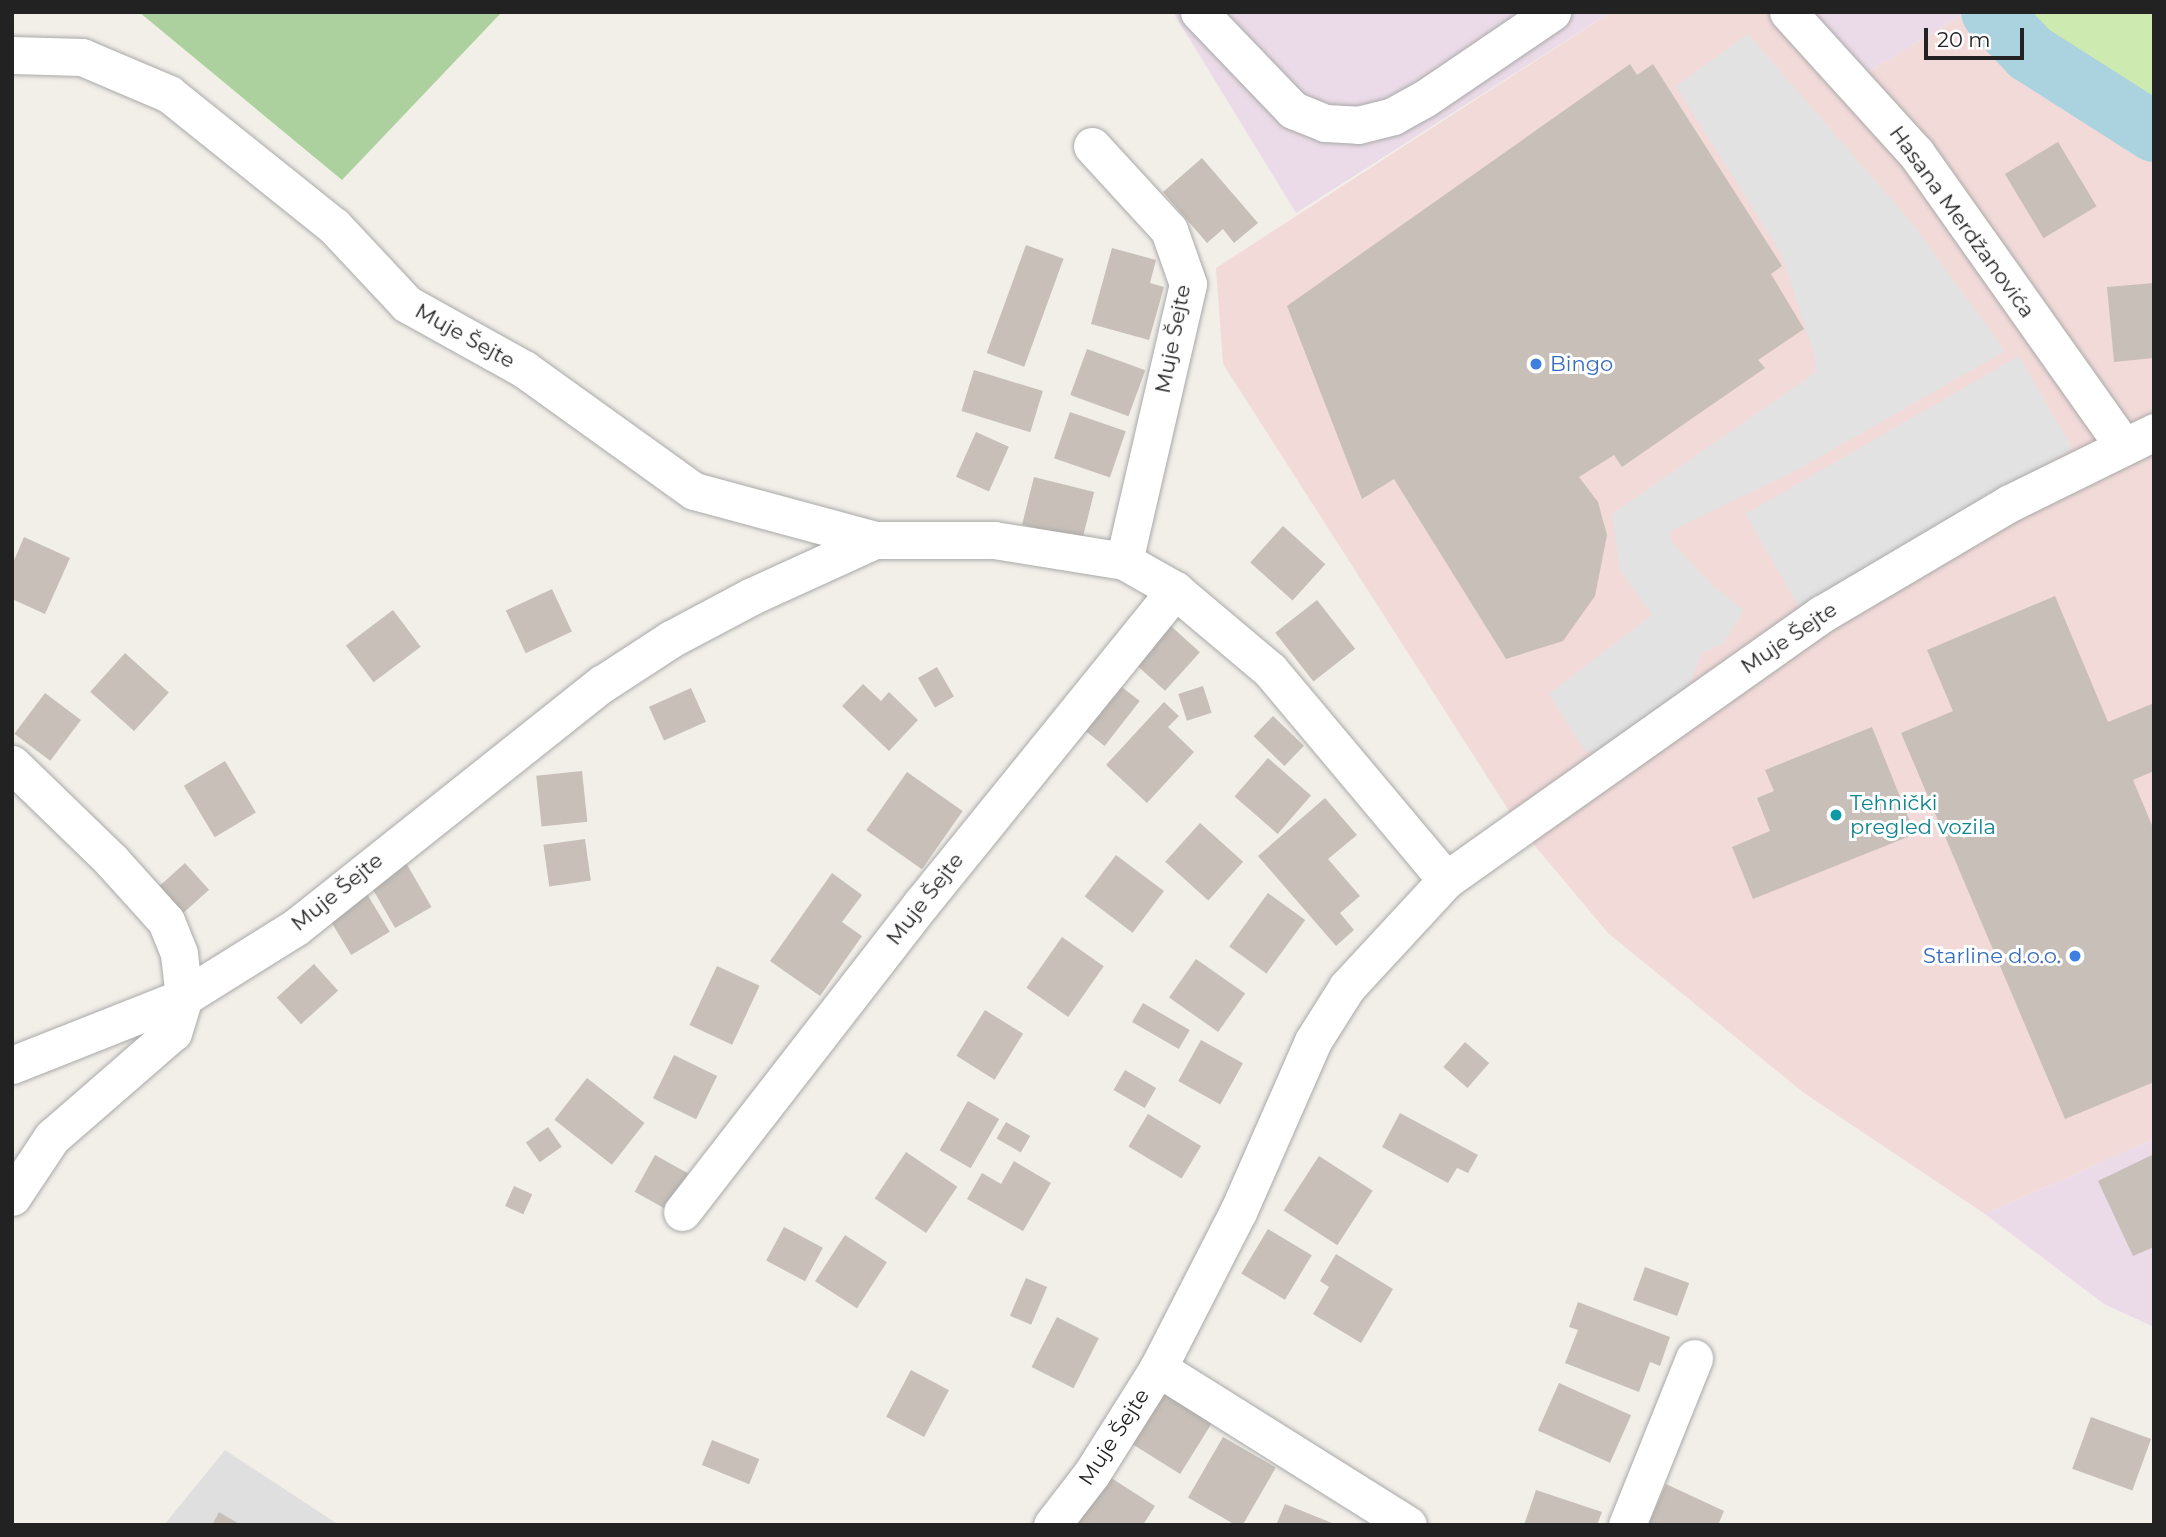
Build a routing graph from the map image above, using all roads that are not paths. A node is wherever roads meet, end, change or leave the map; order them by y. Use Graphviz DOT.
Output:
graph roads {
  1 [pos="1199,12"];
  2 [pos="1552,12"];
  3 [pos="1788,12"];
  4 [pos="12,55"];
  5 [pos="1092,146"];
  6 [pos="2138,438"];
  7 [pos="876,540"];
  8 [pos="1124,561"];
  9 [pos="1175,590"];
  10 [pos="12,764"];
  11 [pos="1446,880"];
  12 [pos="184,997"];
  13 [pos="12,1065"];
  14 [pos="12,1197"];
  15 [pos="682,1212"];
  16 [pos="1694,1358"];
  17 [pos="1158,1368"];
  18 [pos="1052,1525"];
  19 [pos="1408,1525"];
  20 [pos="1627,1525"];
  1 -- 2 [label="street"];
  3 -- 6 [label="street, Hasana Merdžanovića"];
  4 -- 7 [label="street, Muje Šejte"];
  5 -- 8 [label="street, Muje Šejte"];
  6 -- 11 [label="street, Muje Šejte"];
  7 -- 8 [label="street, Muje Šejte"];
  7 -- 12 [label="street, Muje Šejte"];
  8 -- 9 [label="street, Muje Šejte"];
  9 -- 11 [label="street, Muje Šejte"];
  9 -- 15 [label="street, Muje Šejte"];
  10 -- 12 [label="street"];
  11 -- 17 [label="street, Muje Šejte"];
  12 -- 13 [label="street, Muje Šejte"];
  12 -- 14 [label="street"];
  16 -- 20 [label="street"];
  17 -- 18 [label="street, Muje Šejte"];
  17 -- 19 [label="street"];
}
